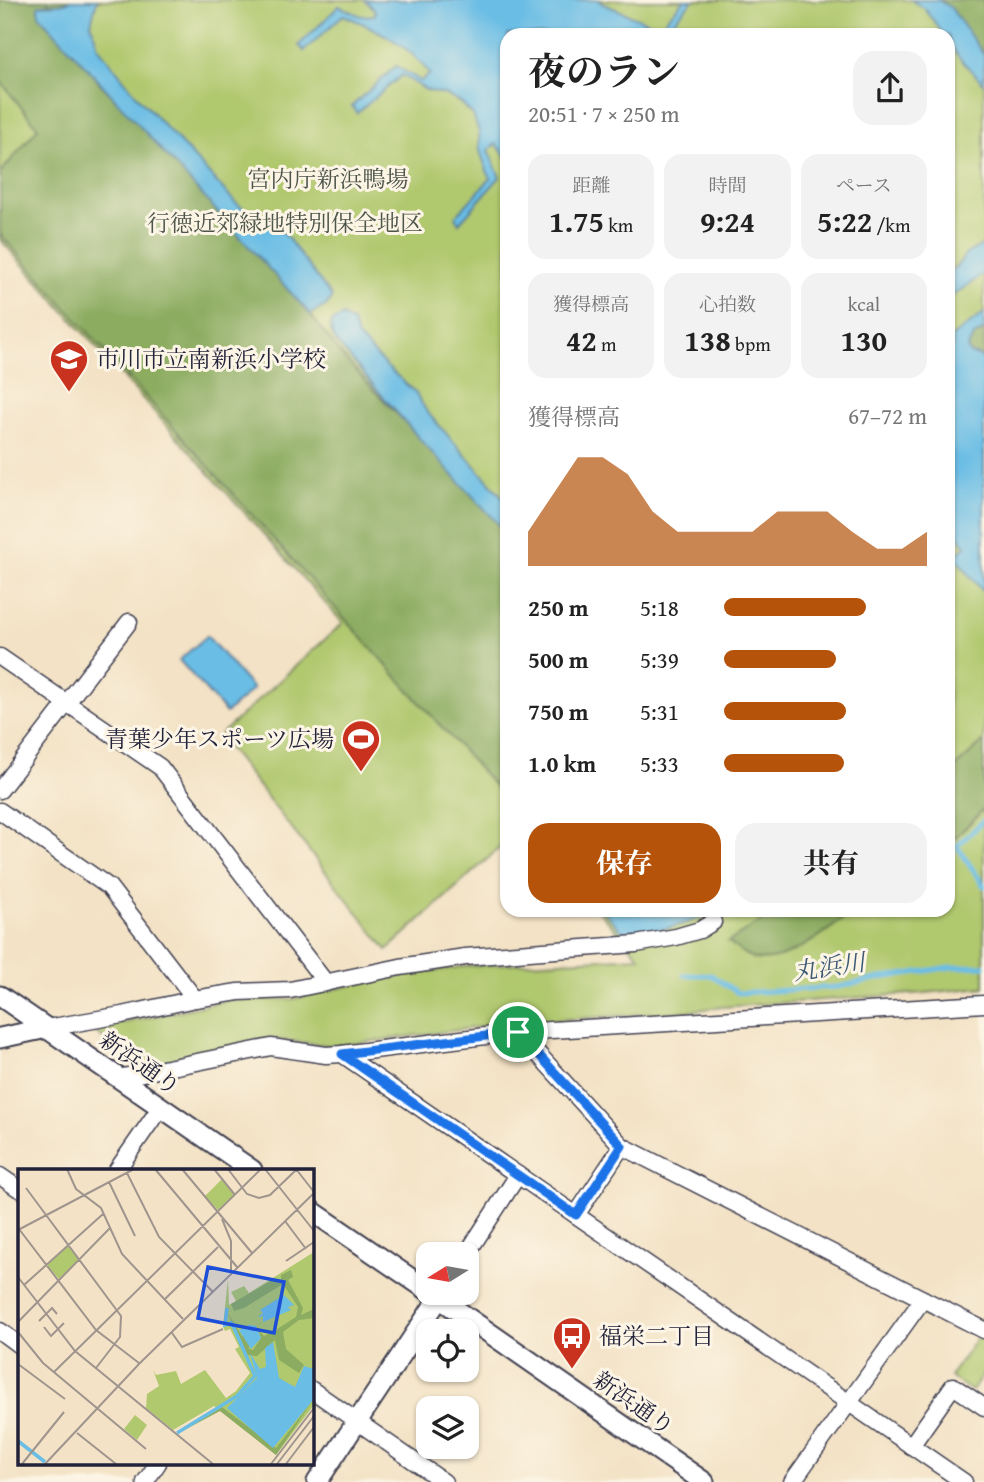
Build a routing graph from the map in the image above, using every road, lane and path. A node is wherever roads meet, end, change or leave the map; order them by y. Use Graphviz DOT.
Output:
graph roads {
  1 [pos="129,622"];
  2 [pos="0,657"];
  3 [pos="66,702"];
  4 [pos="0,790"];
  5 [pos="0,811"];
  6 [pos="713,922"];
  7 [pos="326,983"];
  8 [pos="0,996"];
  9 [pos="195,999"];
  10 [pos="984,1004"];
  11 [pos="47,1028"];
  12 [pos="518,1032"];
  13 [pos="0,1038"];
  14 [pos="342,1054"];
  15 [pos="118,1078"];
  16 [pos="160,1108"];
  17 [pos="622,1146"];
  18 [pos="118,1169"];
  19 [pos="249,1169"];
  20 [pos="518,1175"];
  21 [pos="0,1176"];
  22 [pos="18,1188"];
  23 [pos="313,1212"];
  24 [pos="576,1215"];
  25 [pos="474,1242"];
  26 [pos="416,1281"];
  27 [pos="923,1299"];
  28 [pos="428,1306"];
  29 [pos="452,1306"];
  30 [pos="984,1330"];
  31 [pos="0,1332"];
  32 [pos="18,1344"];
  33 [pos="313,1391"];
  34 [pos="849,1403"];
  35 [pos="984,1407"];
  36 [pos="357,1422"];
  37 [pos="911,1446"];
  38 [pos="157,1464"];
  39 [pos="145,1482"];
  40 [pos="317,1482"];
  41 [pos="444,1482"];
  42 [pos="704,1482"];
  43 [pos="792,1482"];
  44 [pos="964,1482"];
  1 -- 3 [label="street"];
  2 -- 3 [label="street"];
  3 -- 4 [label="street"];
  3 -- 7 [label="street"];
  5 -- 9 [label="street"];
  6 -- 7 [label="street"];
  7 -- 9 [label="street"];
  8 -- 11 [label="street, 新浜通り"];
  9 -- 11 [label="street"];
  10 -- 12 [label="street"];
  11 -- 13 [label="street"];
  11 -- 15 [label="street, 新浜通り"];
  12 -- 14 [label="street"];
  12 -- 17 [label="street"];
  14 -- 15 [label="street"];
  14 -- 20 [label="street"];
  15 -- 16 [label="street, 新浜通り"];
  16 -- 18 [label="street"];
  16 -- 19 [label="street, 新浜通り"];
  17 -- 24 [label="street"];
  17 -- 27 [label="street"];
  20 -- 24 [label="street"];
  20 -- 25 [label="street"];
  21 -- 22 [label="street"];
  23 -- 26 [label="street, 新浜通り"];
  24 -- 34 [label="street"];
  27 -- 30 [label="street"];
  27 -- 34 [label="street"];
  28 -- 36 [label="street"];
  29 -- 42 [label="street, 新浜通り"];
  31 -- 32 [label="street"];
  33 -- 36 [label="street"];
  34 -- 37 [label="street"];
  34 -- 43 [label="street"];
  35 -- 37 [label="street"];
  36 -- 40 [label="street"];
  36 -- 41 [label="street"];
  37 -- 44 [label="street"];
  38 -- 39 [label="street"];
}
